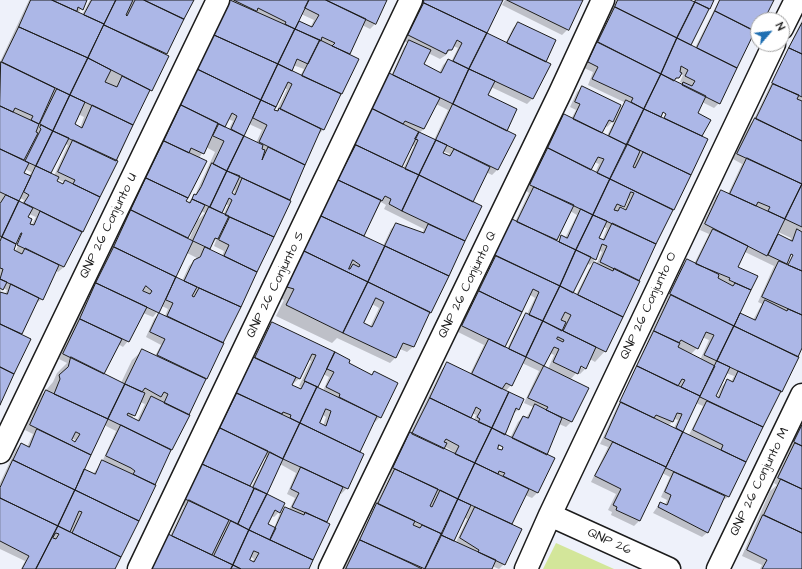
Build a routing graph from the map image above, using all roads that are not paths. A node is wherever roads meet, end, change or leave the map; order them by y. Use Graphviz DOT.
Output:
graph roads {
  1 [pos="218,0"];
  2 [pos="411,0"];
  3 [pos="604,0"];
  4 [pos="796,0"];
  5 [pos="790,12"];
  6 [pos="770,52"];
  7 [pos="802,395"];
  8 [pos="0,452"];
  9 [pos="550,515"];
  10 [pos="139,569"];
  11 [pos="330,569"];
  12 [pos="526,569"];
  13 [pos="669,569"];
  14 [pos="718,569"];
  1 -- 8 [label="street, QNP 26 Conjunto U"];
  2 -- 10 [label="street, QNP 26 Conjunto S"];
  3 -- 11 [label="street, QNP 26 Conjunto Q"];
  4 -- 5 [label="street"];
  6 -- 9 [label="street, QNP 26 Conjunto O"];
  7 -- 14 [label="street, QNP 26 Conjunto M"];
  9 -- 12 [label="street, QNP 26 Conjunto O"];
  9 -- 13 [label="street, QNP 26"];
}
